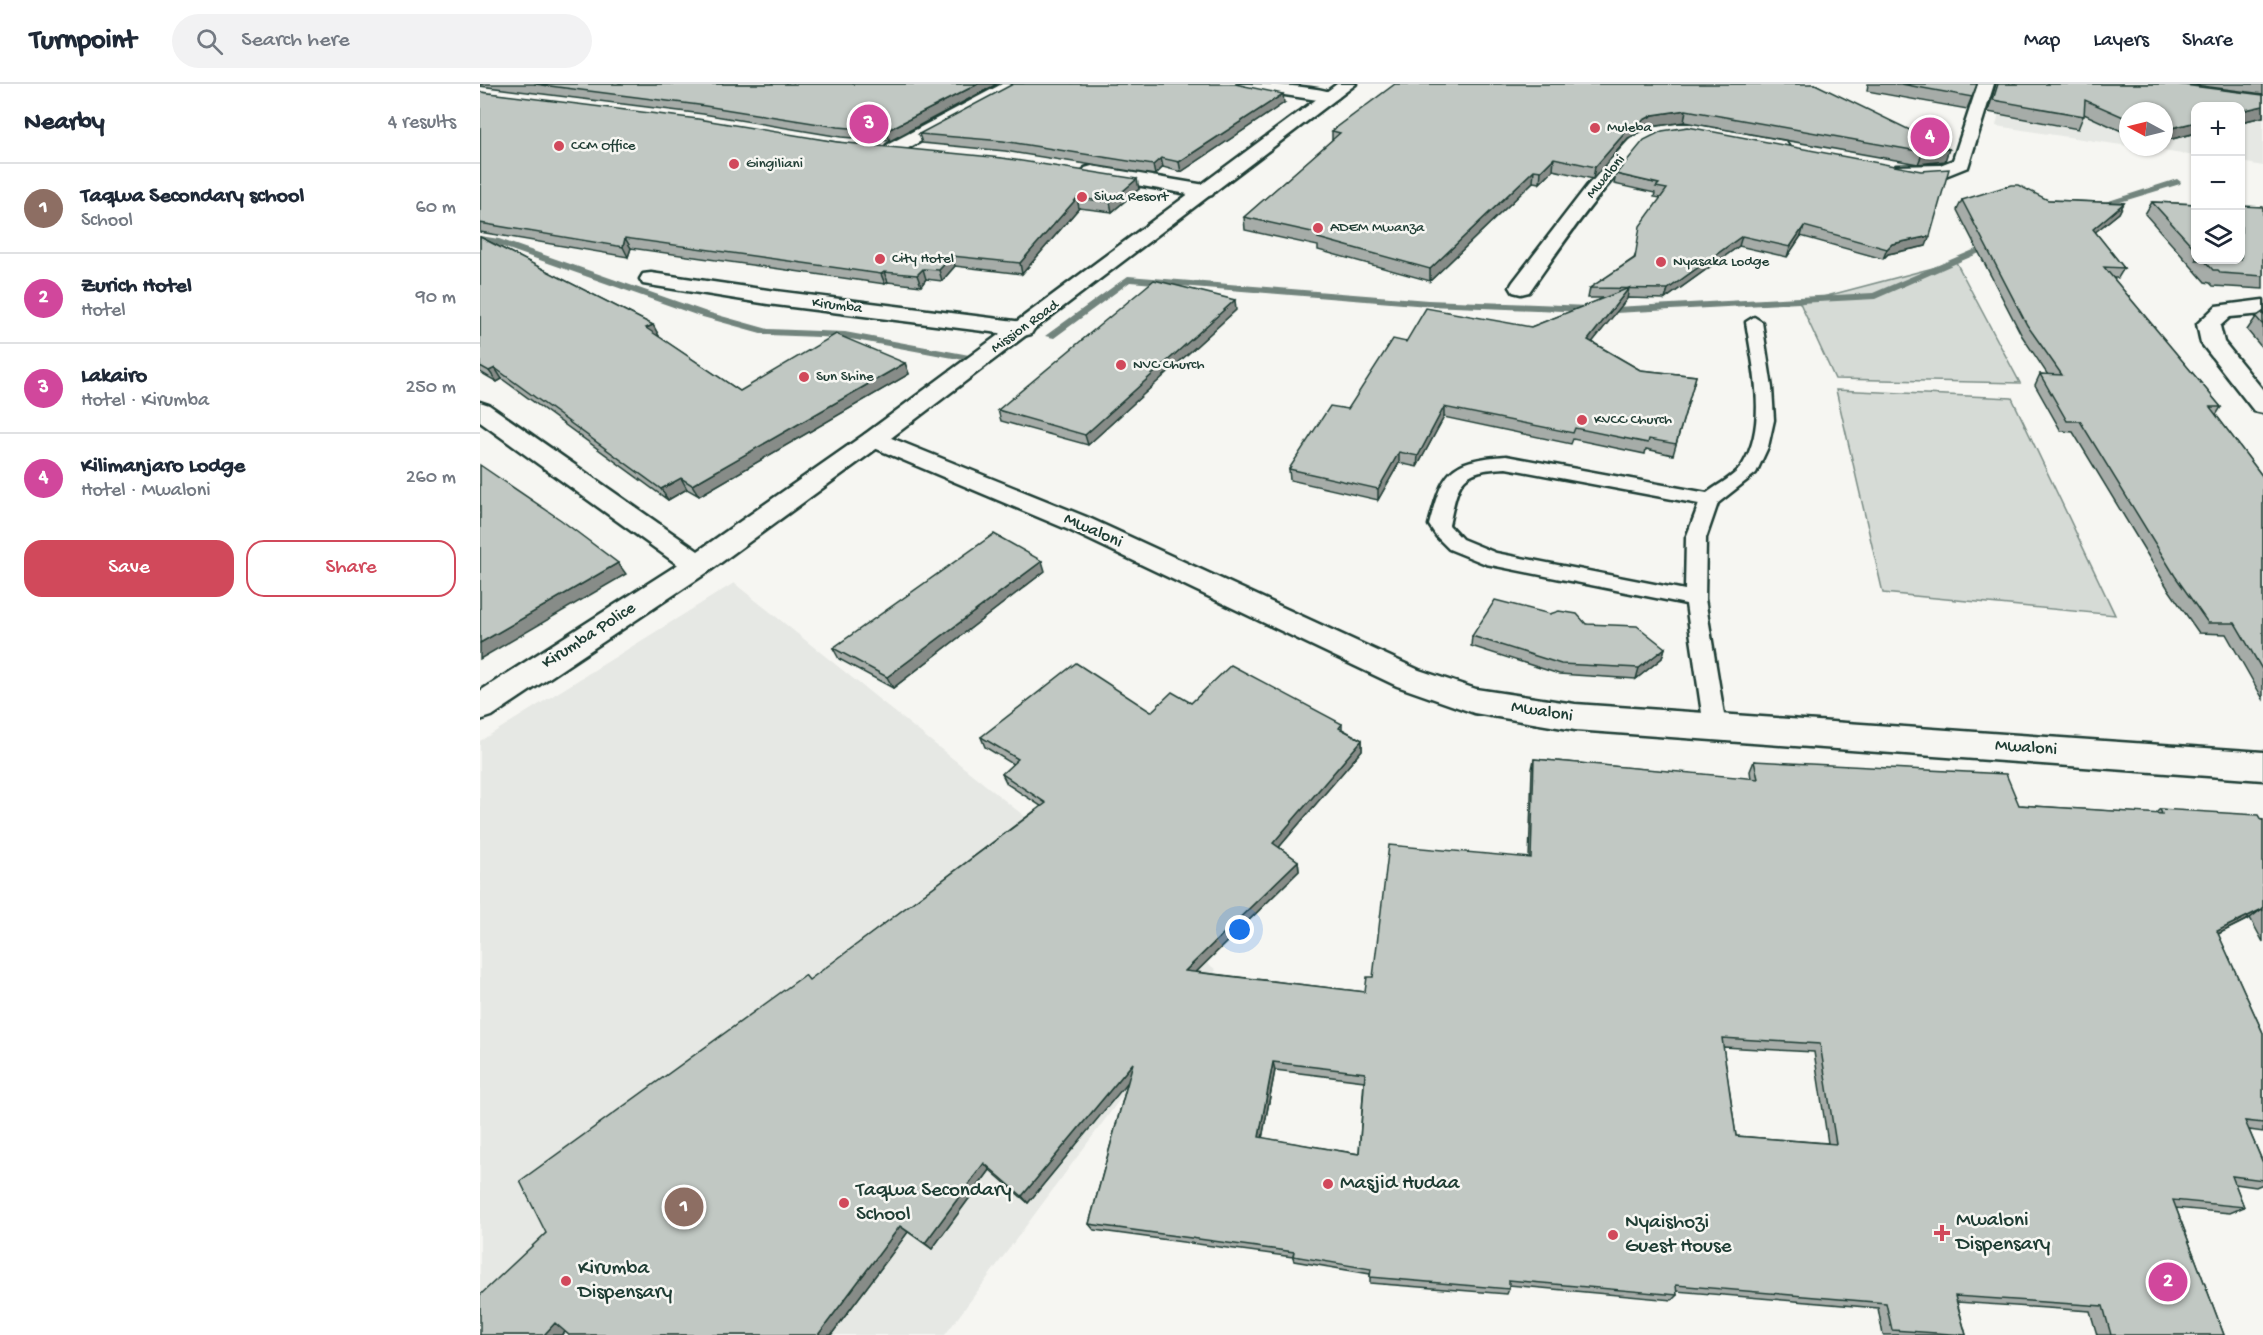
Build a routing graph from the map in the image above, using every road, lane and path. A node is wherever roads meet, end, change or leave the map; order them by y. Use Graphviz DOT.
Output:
graph roads {
  1 [pos="1014,84"];
  2 [pos="1245,84"];
  3 [pos="1986,84"];
  4 [pos="1339,90"];
  5 [pos="872,147"];
  6 [pos="893,149"];
  7 [pos="1797,149"];
  8 [pos="925,152"];
  9 [pos="1885,167"];
  10 [pos="1070,169"];
  11 [pos="1205,191"];
  12 [pos="651,279"];
  13 [pos="1521,287"];
  14 [pos="2263,307"];
  15 [pos="1755,322"];
  16 [pos="1023,329"];
  17 [pos="2263,406"];
  18 [pos="480,410"];
  19 [pos="874,439"];
  20 [pos="1710,500"];
  21 [pos="698,564"];
  22 [pos="1695,599"];
  23 [pos="480,706"];
  24 [pos="1714,727"];
  25 [pos="2263,766"];
  1 -- 6 [label="street"];
  2 -- 4 [label="street"];
  3 -- 9 [label="street"];
  4 -- 11 [label="street, Mission Road"];
  5 -- 6 [label="street"];
  6 -- 8 [label="street"];
  7 -- 13 [label="street, Mwaloni"];
  10 -- 11 [label="street"];
  11 -- 16 [label="street, Mission Road"];
  12 -- 16 [label="street, Kirumba"];
  14 -- 17 [label="street"];
  15 -- 20 [label="lane"];
  16 -- 19 [label="street, Mission Road"];
  18 -- 21 [label="street"];
  19 -- 21 [label="street, Mission Road"];
  19 -- 24 [label="street, Mwaloni"];
  20 -- 22 [label="lane"];
  20 -- 22 [label="lane"];
  21 -- 23 [label="street, Kirumba Police"];
  22 -- 24 [label="lane"];
  24 -- 25 [label="street, Mwaloni"];
}
